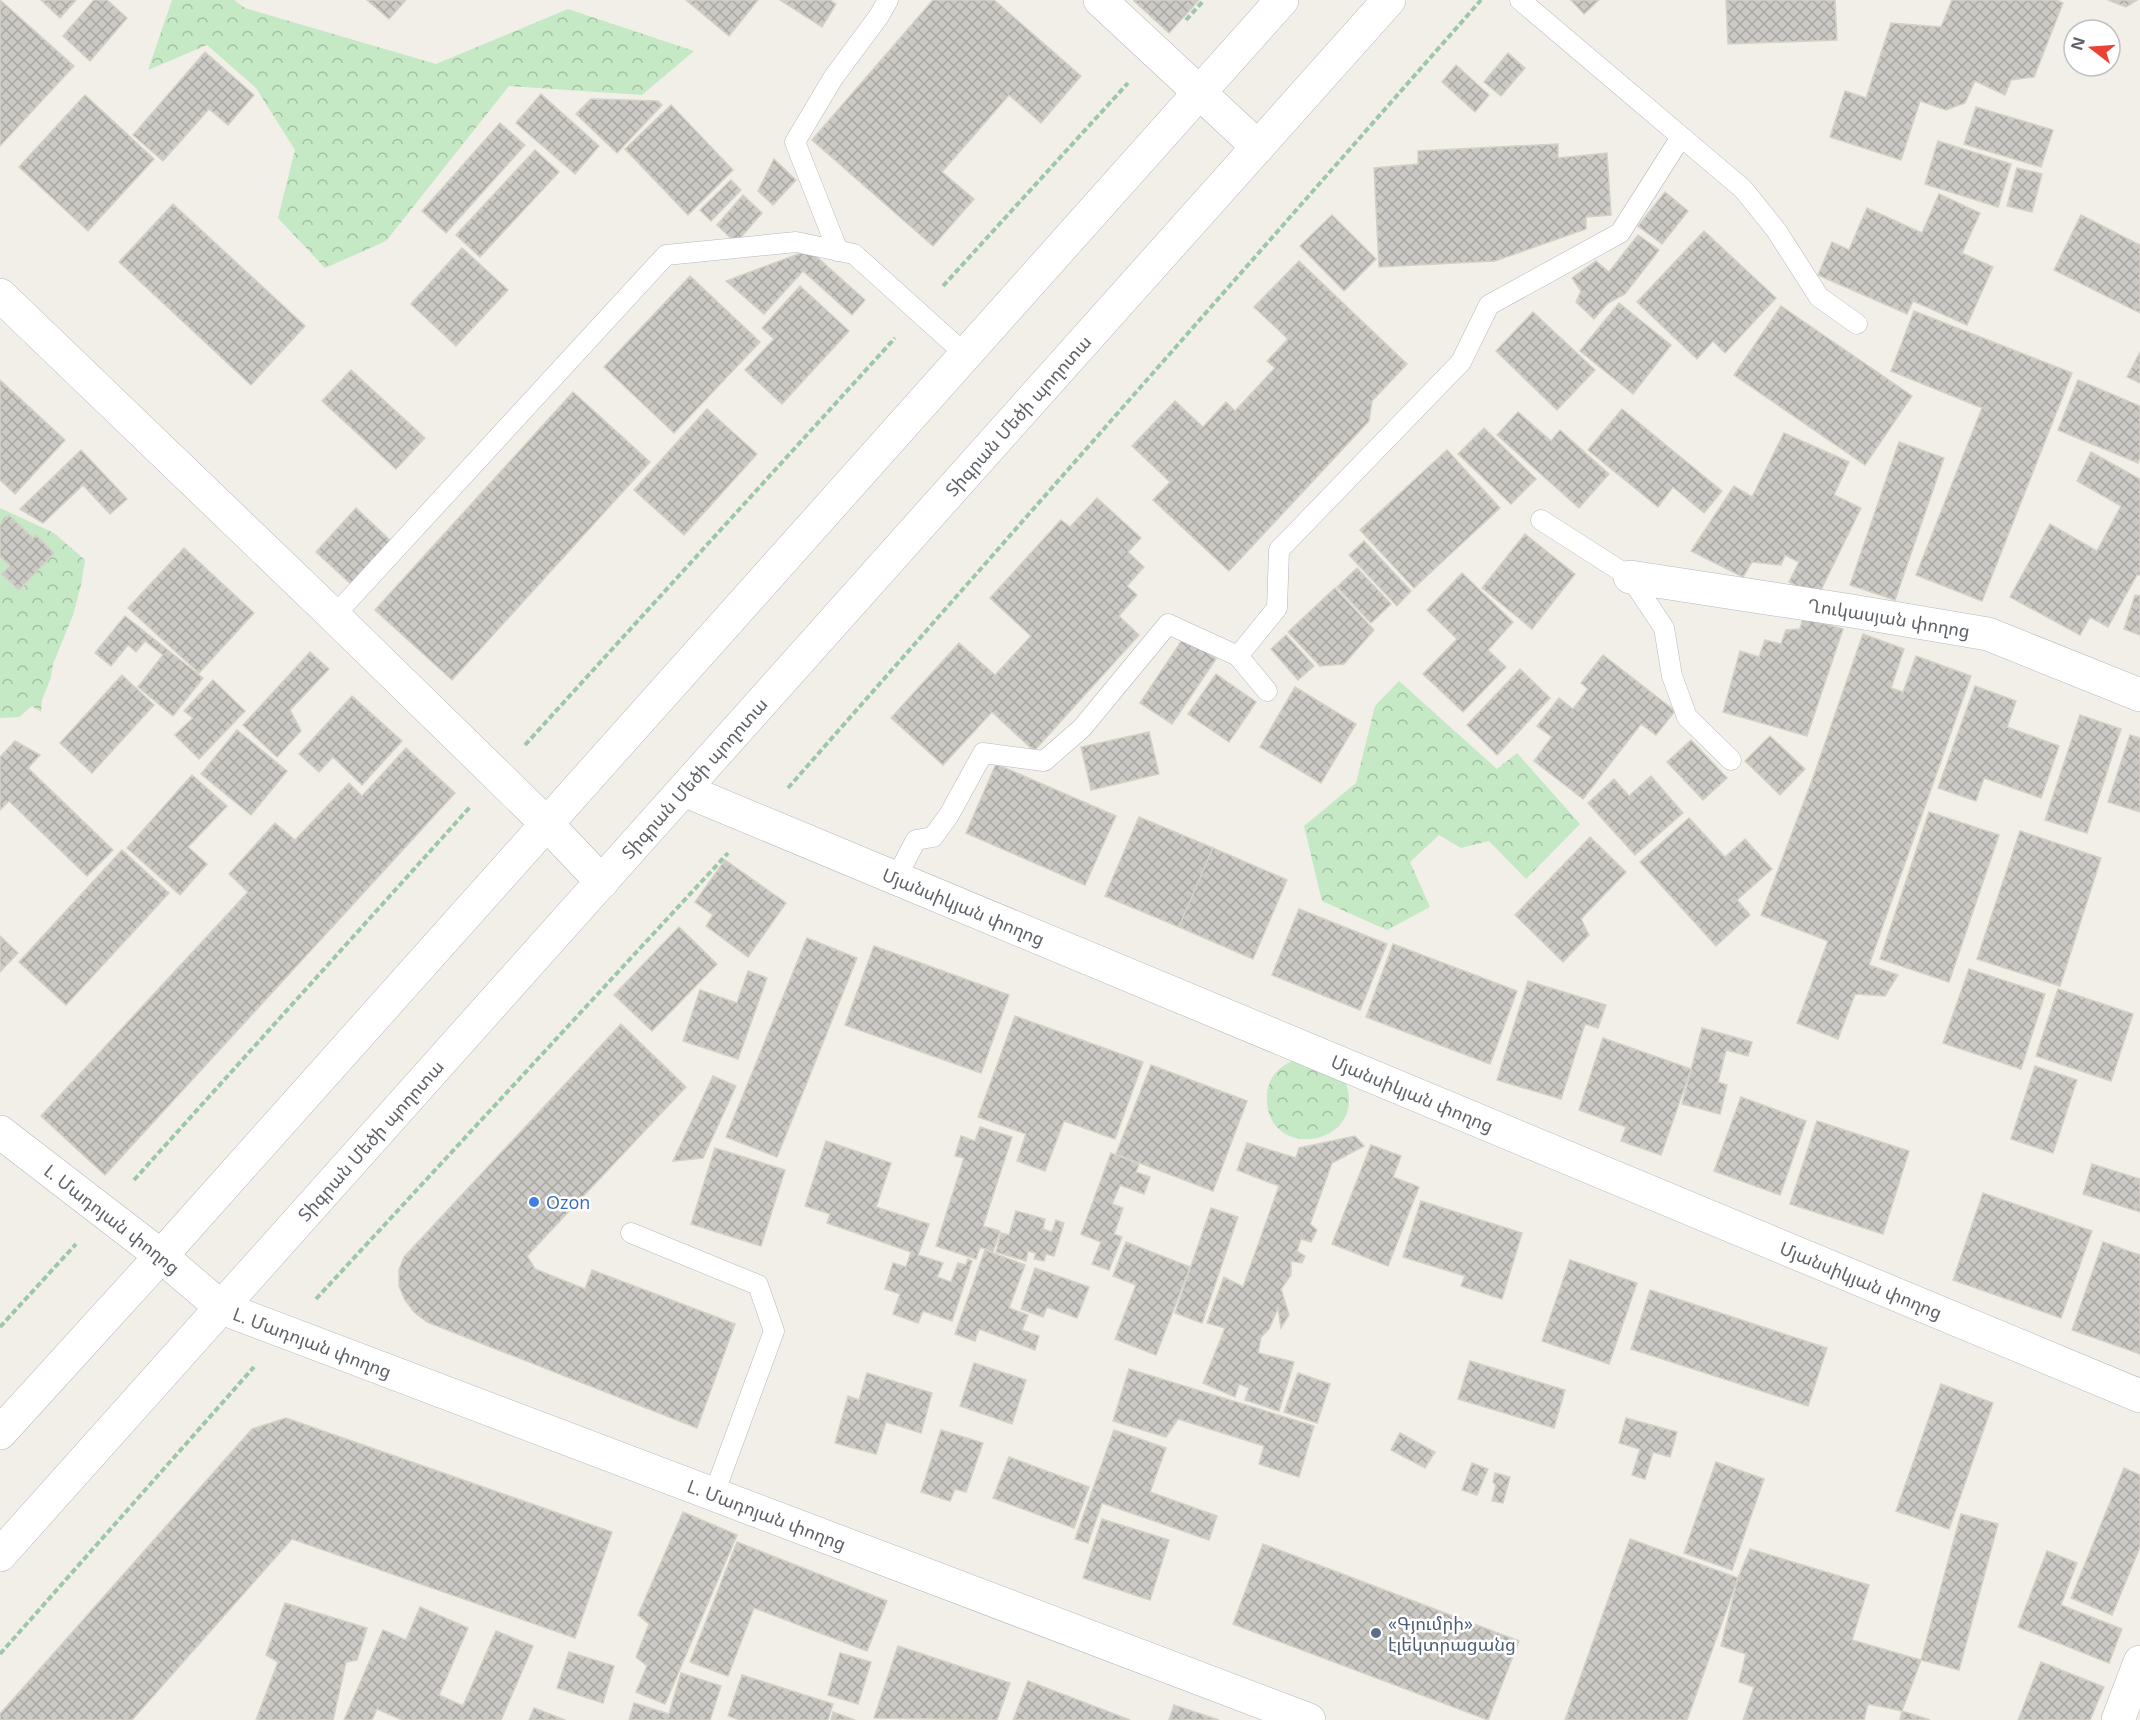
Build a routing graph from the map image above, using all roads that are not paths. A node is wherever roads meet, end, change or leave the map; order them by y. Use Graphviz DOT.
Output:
graph roads {
  1 [pos="888,0"];
  2 [pos="1101,0"];
  3 [pos="1282,0"];
  4 [pos="1389,0"];
  5 [pos="1520,0"];
  6 [pos="1199,93"];
  7 [pos="1682,137"];
  8 [pos="1258,147"];
  9 [pos="838,250"];
  10 [pos="0,295"];
  11 [pos="1857,324"];
  12 [pos="965,354"];
  13 [pos="1541,520"];
  14 [pos="1630,577"];
  15 [pos="334,616"];
  16 [pos="1238,656"];
  17 [pos="1267,691"];
  18 [pos="2140,695"];
  19 [pos="1731,760"];
  20 [pos="684,790"];
  21 [pos="546,823"];
  22 [pos="896,878"];
  23 [pos="602,882"];
  24 [pos="0,1132"];
  25 [pos="631,1233"];
  26 [pos="161,1256"];
  27 [pos="222,1308"];
  28 [pos="2140,1396"];
  29 [pos="0,1433"];
  30 [pos="714,1494"];
  31 [pos="0,1555"];
  32 [pos="2140,1662"];
  33 [pos="1309,1720"];
  34 [pos="2118,1720"];
  1 -- 9 [label="lane"];
  2 -- 6 [label="street"];
  3 -- 6 [label="street"];
  4 -- 8 [label="street, Տիգրան Մեծի պողոտա"];
  5 -- 7 [label="lane"];
  6 -- 8 [label="street"];
  6 -- 12 [label="street"];
  7 -- 11 [label="lane"];
  7 -- 16 [label="lane"];
  8 -- 20 [label="street, Տիգրան Մեծի պողոտա"];
  9 -- 12 [label="lane"];
  9 -- 15 [label="lane"];
  10 -- 15 [label="street"];
  12 -- 21 [label="street"];
  13 -- 14 [label="lane"];
  14 -- 18 [label="street, Ղուկասյան փողոց"];
  14 -- 19 [label="lane"];
  15 -- 21 [label="street"];
  16 -- 17 [label="lane"];
  16 -- 22 [label="lane"];
  20 -- 22 [label="street, Մյանսիկյան փողոց"];
  20 -- 23 [label="street, Տիգրան Մեծի պողոտա"];
  21 -- 23 [label="street"];
  21 -- 26 [label="street"];
  22 -- 28 [label="street, Մյանսիկյան փողոց"];
  23 -- 27 [label="street, Տիգրան Մեծի պողոտա"];
  24 -- 26 [label="street, Լ. Մադոյան փողոց"];
  25 -- 30 [label="lane"];
  26 -- 27 [label="street, Լ. Մադոյան փողոց"];
  26 -- 29 [label="street"];
  27 -- 30 [label="street, L. Մադոյան փողոց"];
  27 -- 31 [label="street, Տիգրան Մեծի պողոտա"];
  30 -- 33 [label="street, L. Մադոյան փողոց"];
  32 -- 34 [label="street"];
}
